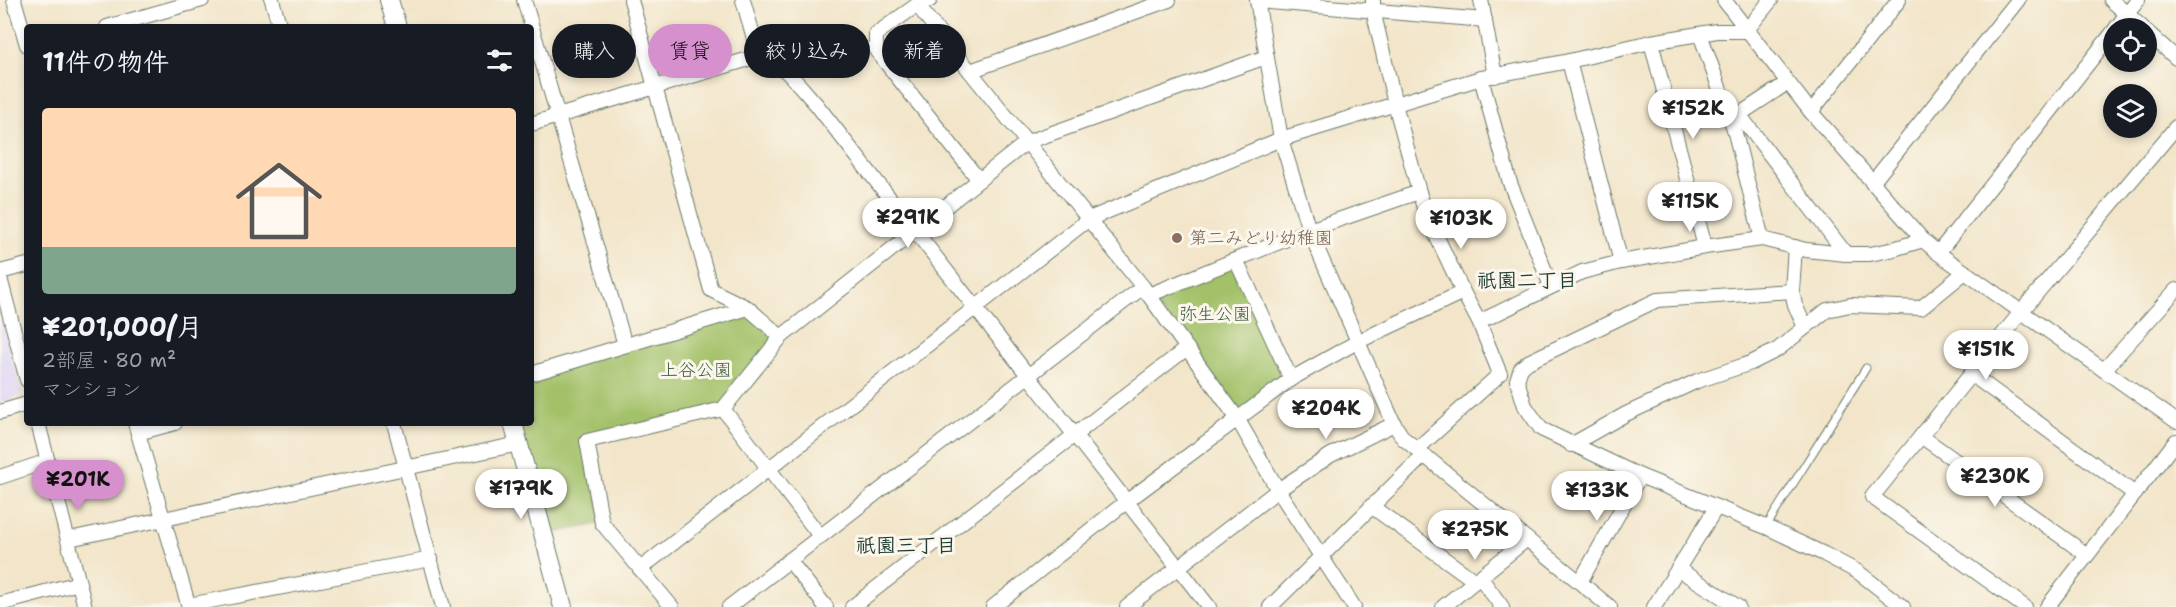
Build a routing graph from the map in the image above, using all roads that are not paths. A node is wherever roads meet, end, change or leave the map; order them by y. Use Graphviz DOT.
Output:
graph roads {
  1 [pos="14,0"];
  2 [pos="202,0"];
  3 [pos="272,0"];
  4 [pos="389,0"];
  5 [pos="524,0"];
  6 [pos="631,0"];
  7 [pos="743,0"];
  8 [pos="1169,0"];
  9 [pos="1257,0"];
  10 [pos="1481,0"];
  11 [pos="1724,0"];
  12 [pos="1771,0"];
  13 [pos="1899,0"];
  14 [pos="2018,0"];
  15 [pos="2111,0"];
  16 [pos="2138,0"];
  17 [pos="923,3"];
  18 [pos="1373,5"];
  19 [pos="2127,14"];
  20 [pos="2124,18"];
  21 [pos="2132,18"];
  22 [pos="1485,20"];
  23 [pos="118,24"];
  24 [pos="279,24"];
  25 [pos="396,24"];
  26 [pos="531,24"];
  27 [pos="750,24"];
  28 [pos="1746,31"];
  29 [pos="534,34"];
  30 [pos="1700,34"];
  31 [pos="24,35"];
  32 [pos="2157,40"];
  33 [pos="1652,42"];
  34 [pos="2103,45"];
  35 [pos="1266,57"];
  36 [pos="2176,57"];
  37 [pos="744,61"];
  38 [pos="1569,61"];
  39 [pos="970,71"];
  40 [pos="1495,76"];
  41 [pos="791,78"];
  42 [pos="1481,78"];
  43 [pos="1787,83"];
  44 [pos="656,88"];
  45 [pos="1395,105"];
  46 [pos="1811,112"];
  47 [pos="558,116"];
  48 [pos="534,123"];
  49 [pos="1737,123"];
  50 [pos="2176,127"];
  51 [pos="1281,139"];
  52 [pos="1027,142"];
  53 [pos="979,180"];
  54 [pos="1872,183"];
  55 [pos="1419,192"];
  56 [pos="1089,219"];
  57 [pos="1309,230"];
  58 [pos="913,231"];
  59 [pos="1762,239"];
  60 [pos="1923,240"];
  61 [pos="1705,247"];
  62 [pos="1796,247"];
  63 [pos="1938,253"];
  64 [pos="1846,254"];
  65 [pos="1236,260"];
  66 [pos="1621,262"];
  67 [pos="24,266"];
  68 [pos="0,272"];
  69 [pos="1965,272"];
  70 [pos="0,278"];
  71 [pos="1551,286"];
  72 [pos="711,290"];
  73 [pos="2176,290"];
  74 [pos="1146,291"];
  75 [pos="1792,291"];
  76 [pos="1463,292"];
  77 [pos="748,308"];
  78 [pos="974,309"];
  79 [pos="2021,312"];
  80 [pos="717,318"];
  81 [pos="1479,322"];
  82 [pos="1805,327"];
  83 [pos="781,337"];
  84 [pos="1357,342"];
  85 [pos="625,345"];
  86 [pos="1186,348"];
  87 [pos="1866,368"];
  88 [pos="24,369"];
  89 [pos="2104,370"];
  90 [pos="534,373"];
  91 [pos="1971,374"];
  92 [pos="1028,376"];
  93 [pos="1291,378"];
  94 [pos="24,405"];
  95 [pos="723,409"];
  96 [pos="0,411"];
  97 [pos="1237,418"];
  98 [pos="2176,421"];
  99 [pos="1394,424"];
  100 [pos="39,426"];
  101 [pos="152,426"];
  102 [pos="395,426"];
  103 [pos="514,426"];
  104 [pos="137,428"];
  105 [pos="1074,435"];
  106 [pos="1922,436"];
  107 [pos="2176,441"];
  108 [pos="519,444"];
  109 [pos="1571,445"];
  110 [pos="1421,452"];
  111 [pos="48,461"];
  112 [pos="407,468"];
  113 [pos="768,469"];
  114 [pos="1640,476"];
  115 [pos="0,477"];
  116 [pos="1278,490"];
  117 [pos="2135,494"];
  118 [pos="1126,502"];
  119 [pos="1371,506"];
  120 [pos="1716,508"];
  121 [pos="163,519"];
  122 [pos="1766,527"];
  123 [pos="820,536"];
  124 [pos="69,539"];
  125 [pos="1527,539"];
  126 [pos="2087,555"];
  127 [pos="1322,558"];
  128 [pos="431,559"];
  129 [pos="789,560"];
  130 [pos="1178,568"];
  131 [pos="640,569"];
  132 [pos="1678,569"];
  133 [pos="1477,579"];
  134 [pos="1580,582"];
  135 [pos="79,583"];
  136 [pos="0,604"];
  137 [pos="189,606"];
  138 [pos="85,607"];
  139 [pos="443,607"];
  140 [pos="563,607"];
  141 [pos="672,607"];
  142 [pos="729,607"];
  143 [pos="826,607"];
  144 [pos="852,607"];
  145 [pos="993,607"];
  146 [pos="1127,607"];
  147 [pos="1209,607"];
  148 [pos="1270,607"];
  149 [pos="1354,607"];
  150 [pos="1443,607"];
  151 [pos="1502,607"];
  152 [pos="1610,607"];
  153 [pos="1654,607"];
  154 [pos="1738,607"];
  155 [pos="1903,607"];
  156 [pos="2025,607"];
  157 [pos="2047,607"];
  1 -- 31 [label="street"];
  2 -- 23 [label="street"];
  3 -- 24 [label="street"];
  4 -- 25 [label="street"];
  5 -- 26 [label="street"];
  6 -- 44 [label="street"];
  7 -- 27 [label="street"];
  8 -- 39 [label="street"];
  9 -- 18 [label="street"];
  9 -- 35 [label="street"];
  10 -- 22 [label="street"];
  11 -- 28 [label="street"];
  12 -- 28 [label="street"];
  13 -- 46 [label="street"];
  14 -- 54 [label="street"];
  15 -- 19 [label="street"];
  16 -- 19 [label="street"];
  17 -- 39 [label="street"];
  17 -- 53 [label="street"];
  18 -- 22 [label="street"];
  18 -- 45 [label="street"];
  19 -- 20 [label="street"];
  19 -- 21 [label="street"];
  22 -- 40 [label="street"];
  28 -- 30 [label="street"];
  28 -- 43 [label="street"];
  29 -- 47 [label="street"];
  30 -- 33 [label="street"];
  30 -- 49 [label="street"];
  32 -- 36 [label="street"];
  33 -- 38 [label="street"];
  33 -- 61 [label="street"];
  34 -- 63 [label="street"];
  35 -- 51 [label="street"];
  35 -- 52 [label="street"];
  37 -- 44 [label="street"];
  38 -- 40 [label="street"];
  38 -- 66 [label="street"];
  39 -- 52 [label="street"];
  40 -- 42 [label="street"];
  41 -- 58 [label="street"];
  42 -- 45 [label="street"];
  42 -- 71 [label="street"];
  43 -- 46 [label="street"];
  43 -- 49 [label="street"];
  44 -- 47 [label="street"];
  44 -- 72 [label="street"];
  45 -- 51 [label="street"];
  45 -- 55 [label="street"];
  46 -- 54 [label="street"];
  47 -- 48 [label="street"];
  47 -- 85 [label="street"];
  49 -- 59 [label="street"];
  49 -- 64 [label="street"];
  50 -- 79 [label="street"];
  51 -- 56 [label="street"];
  51 -- 57 [label="street"];
  52 -- 53 [label="street"];
  52 -- 56 [label="street"];
  53 -- 58 [label="street"];
  54 -- 60 [label="street"];
  55 -- 57 [label="street"];
  55 -- 76 [label="street"];
  56 -- 74 [label="street"];
  56 -- 78 [label="street"];
  57 -- 65 [label="street"];
  57 -- 84 [label="street"];
  58 -- 78 [label="street"];
  58 -- 83 [label="street"];
  59 -- 61 [label="street"];
  59 -- 62 [label="street"];
  60 -- 63 [label="street"];
  60 -- 64 [label="street"];
  61 -- 66 [label="street"];
  62 -- 64 [label="street"];
  62 -- 75 [label="street"];
  63 -- 69 [label="street"];
  65 -- 74 [label="street"];
  65 -- 93 [label="street"];
  66 -- 71 [label="street"];
  67 -- 68 [label="street"];
  69 -- 79 [label="street"];
  69 -- 82 [label="street"];
  70 -- 88 [label="street"];
  71 -- 81 [label="street"];
  72 -- 77 [label="street"];
  72 -- 80 [label="street"];
  73 -- 89 [label="street"];
  74 -- 86 [label="street"];
  74 -- 92 [label="street"];
  75 -- 82 [label="street"];
  75 -- 109 [label="street"];
  76 -- 81 [label="street"];
  76 -- 84 [label="street"];
  77 -- 80 [label="street"];
  77 -- 83 [label="street"];
  78 -- 92 [label="street"];
  78 -- 113 [label="street"];
  79 -- 89 [label="street"];
  79 -- 91 [label="street"];
  80 -- 85 [label="street"];
  81 -- 110 [label="street"];
  82 -- 109 [label="street"];
  83 -- 95 [label="street"];
  84 -- 93 [label="street"];
  84 -- 99 [label="street"];
  85 -- 90 [label="street"];
  86 -- 97 [label="street"];
  86 -- 105 [label="street"];
  87 -- 122 [label="lane"];
  89 -- 98 [label="street"];
  91 -- 106 [label="street"];
  91 -- 117 [label="street"];
  92 -- 105 [label="street"];
  92 -- 123 [label="street"];
  93 -- 97 [label="street"];
  94 -- 96 [label="street"];
  95 -- 113 [label="street"];
  95 -- 131 [label="street"];
  97 -- 116 [label="street"];
  97 -- 118 [label="street"];
  99 -- 110 [label="street"];
  99 -- 116 [label="street"];
  100 -- 111 [label="street"];
  101 -- 104 [label="street"];
  102 -- 112 [label="street"];
  103 -- 108 [label="street"];
  104 -- 121 [label="street"];
  105 -- 118 [label="street"];
  105 -- 144 [label="street"];
  106 -- 126 [label="street"];
  106 -- 156 [label="street"];
  107 -- 117 [label="street"];
  108 -- 112 [label="street"];
  108 -- 140 [label="street"];
  109 -- 114 [label="street"];
  110 -- 119 [label="street"];
  110 -- 125 [label="street"];
  111 -- 115 [label="street"];
  111 -- 124 [label="street"];
  112 -- 121 [label="street"];
  112 -- 128 [label="street"];
  113 -- 123 [label="street"];
  113 -- 131 [label="street"];
  114 -- 120 [label="street"];
  114 -- 134 [label="street"];
  116 -- 127 [label="street"];
  116 -- 130 [label="street"];
  117 -- 126 [label="street"];
  118 -- 130 [label="street"];
  118 -- 145 [label="street"];
  119 -- 127 [label="street"];
  119 -- 133 [label="street"];
  120 -- 122 [label="street"];
  120 -- 132 [label="street"];
  121 -- 124 [label="street"];
  121 -- 137 [label="street"];
  122 -- 155 [label="street"];
  123 -- 129 [label="street"];
  124 -- 135 [label="street"];
  125 -- 133 [label="street"];
  125 -- 134 [label="street"];
  126 -- 157 [label="street"];
  127 -- 148 [label="street"];
  127 -- 149 [label="street"];
  128 -- 137 [label="street"];
  128 -- 139 [label="street"];
  129 -- 142 [label="street"];
  129 -- 143 [label="street"];
  130 -- 146 [label="street"];
  130 -- 147 [label="street"];
  131 -- 141 [label="street"];
  132 -- 153 [label="street"];
  132 -- 154 [label="street"];
  133 -- 150 [label="street"];
  133 -- 151 [label="street"];
  134 -- 152 [label="street"];
  135 -- 136 [label="street"];
  135 -- 138 [label="street"];
}
